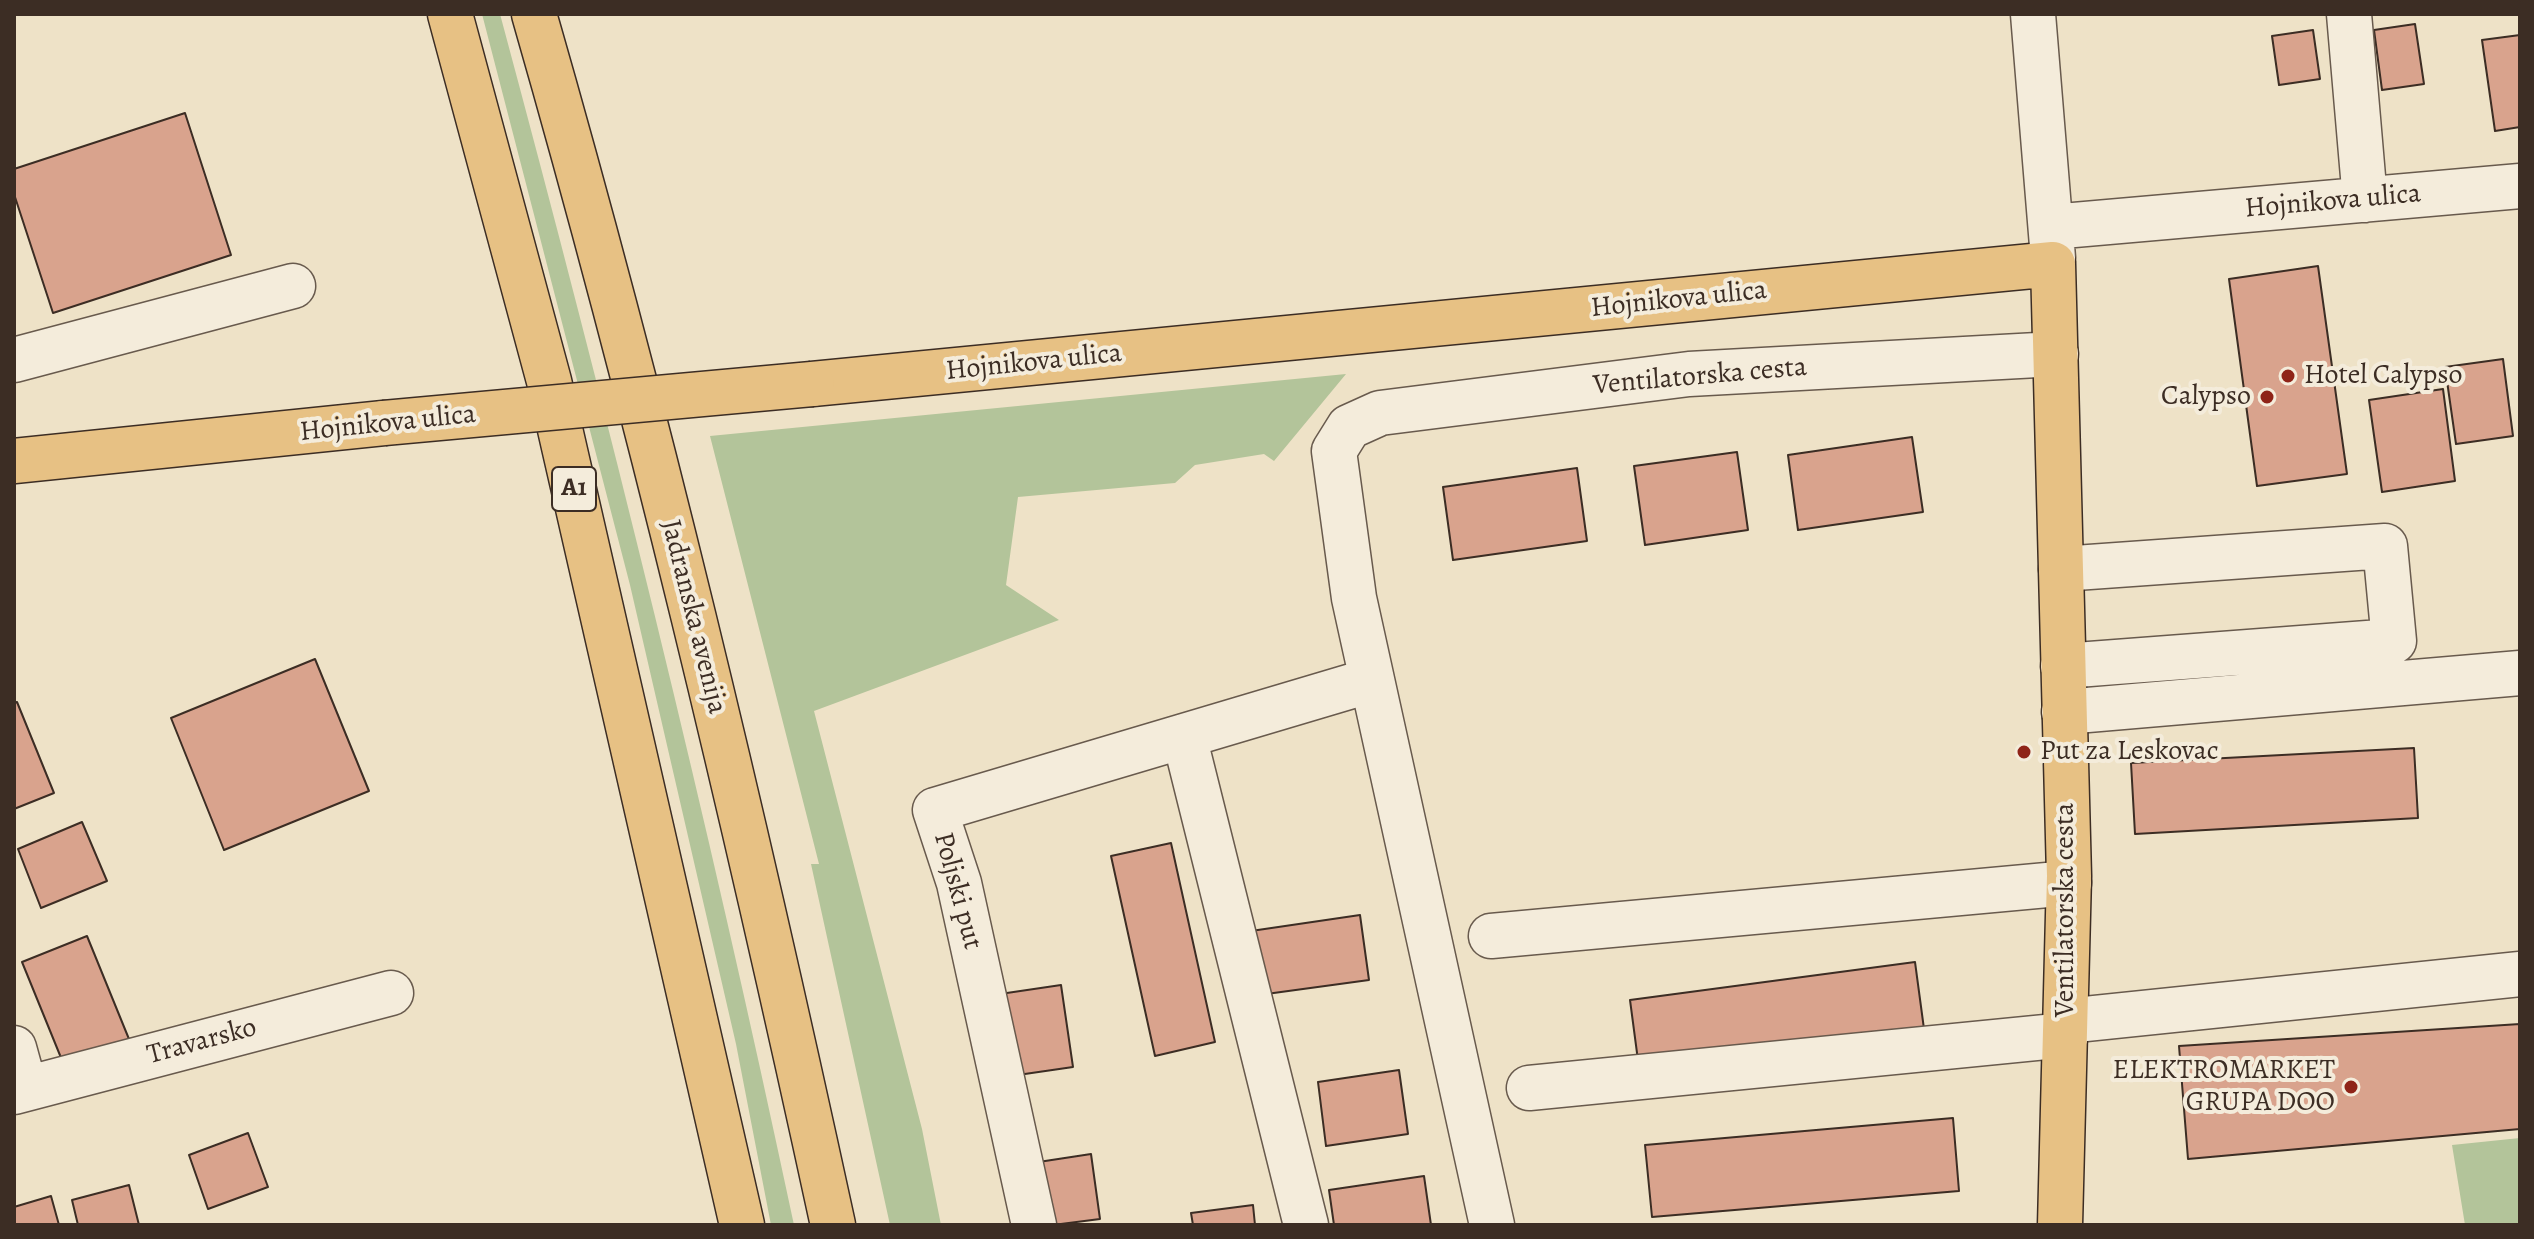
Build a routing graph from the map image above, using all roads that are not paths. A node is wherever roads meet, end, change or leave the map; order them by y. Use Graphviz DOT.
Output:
graph roads {
  1 [pos="450,14"];
  2 [pos="534,14"];
  3 [pos="2033,14"];
  4 [pos="2349,14"];
  5 [pos="2520,186"];
  6 [pos="2365,200"];
  7 [pos="2052,246"];
  8 [pos="293,286"];
  9 [pos="2056,354"];
  10 [pos="14,360"];
  11 [pos="14,461"];
  12 [pos="2061,569"];
  13 [pos="2063,666"];
  14 [pos="2520,673"];
  15 [pos="1372,680"];
  16 [pos="2064,712"];
  17 [pos="1184,736"];
  18 [pos="2069,883"];
  19 [pos="1491,936"];
  20 [pos="2520,974"];
  21 [pos="391,993"];
  22 [pos="2066,1028"];
  23 [pos="18,1076"];
  24 [pos="1529,1088"];
  25 [pos="742,1225"];
  26 [pos="833,1225"];
  27 [pos="1034,1225"];
  28 [pos="1306,1225"];
  29 [pos="1492,1225"];
  30 [pos="2060,1225"];
  1 -- 25 [label="main road, A1"];
  2 -- 26 [label="main road, Jadranska avenija"];
  3 -- 7 [label="street"];
  4 -- 6 [label="street"];
  5 -- 6 [label="street, Hojnikova ulica"];
  6 -- 7 [label="street, Hojnikova ulica"];
  7 -- 9 [label="main road, Ventilatorska cesta"];
  7 -- 11 [label="main road, Hojnikova ulica, bridge"];
  8 -- 10 [label="street"];
  9 -- 12 [label="main road, Ventilatorska cesta"];
  9 -- 15 [label="street, Ventilatorska cesta"];
  12 -- 13 [label="main road, Ventilatorska cesta"];
  12 -- 13 [label="street"];
  13 -- 16 [label="main road, Ventilatorska cesta"];
  14 -- 16 [label="street"];
  15 -- 17 [label="street, Poljski put"];
  15 -- 29 [label="street"];
  16 -- 18 [label="main road, Ventilatorska cesta"];
  17 -- 27 [label="street, Poljski put"];
  17 -- 28 [label="street"];
  18 -- 19 [label="street"];
  18 -- 22 [label="main road, Ventilatorska cesta"];
  20 -- 22 [label="street"];
  21 -- 23 [label="street, Travarsko"];
  22 -- 24 [label="street"];
  22 -- 30 [label="main road, Ventilatorska cesta"];
}
